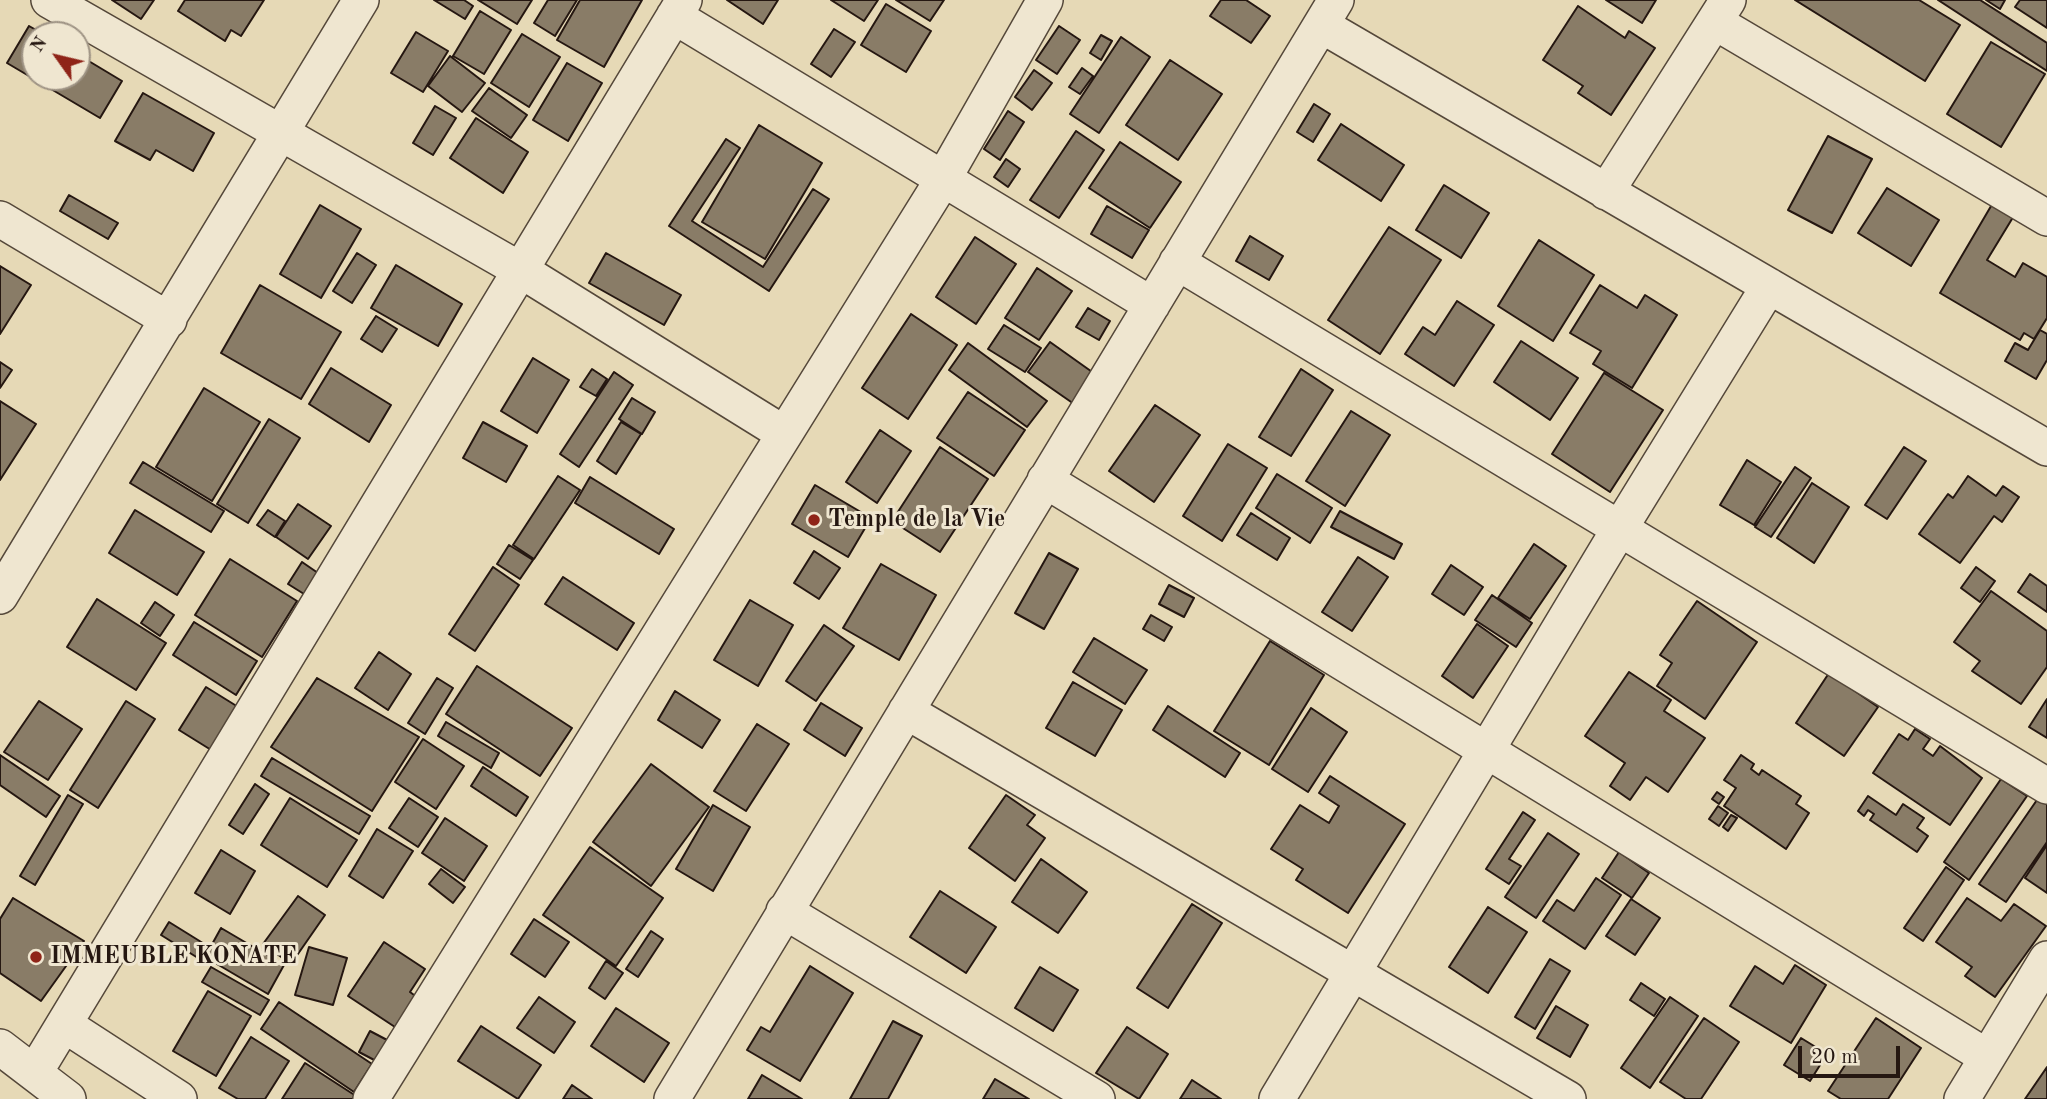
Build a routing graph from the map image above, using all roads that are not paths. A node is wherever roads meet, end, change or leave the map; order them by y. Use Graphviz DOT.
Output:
graph roads {
  1 [pos="49,0"];
  2 [pos="361,0"];
  3 [pos="1045,0"];
  4 [pos="679,8"];
  5 [pos="1721,11"];
  6 [pos="1328,12"];
  7 [pos="281,130"];
  8 [pos="942,181"];
  9 [pos="1606,192"];
  10 [pos="2047,218"];
  11 [pos="0,219"];
  12 [pos="1177,262"];
  13 [pos="522,271"];
  14 [pos="1769,286"];
  15 [pos="1152,305"];
  16 [pos="169,320"];
  17 [pos="783,433"];
  18 [pos="2047,448"];
  19 [pos="1045,481"];
  20 [pos="1619,528"];
  21 [pos="0,596"];
  22 [pos="906,711"];
  23 [pos="1486,750"];
  24 [pos="2047,786"];
  25 [pos="784,911"];
  26 [pos="2047,958"];
  27 [pos="1353,973"];
  28 [pos="65,1025"];
  29 [pos="0,1047"];
  30 [pos="1987,1057"];
  31 [pos="35,1072"];
  32 [pos="68,1099"];
  33 [pos="179,1099"];
  34 [pos="371,1099"];
  35 [pos="672,1099"];
  36 [pos="1097,1099"];
  37 [pos="1278,1099"];
  38 [pos="1568,1099"];
  39 [pos="1962,1099"];
  1 -- 7 [label="street"];
  2 -- 7 [label="street"];
  3 -- 8 [label="street"];
  4 -- 8 [label="street"];
  4 -- 13 [label="street"];
  5 -- 9 [label="street"];
  5 -- 10 [label="street"];
  6 -- 9 [label="street"];
  6 -- 12 [label="street"];
  7 -- 13 [label="street"];
  7 -- 16 [label="street"];
  8 -- 15 [label="street"];
  8 -- 17 [label="street"];
  9 -- 14 [label="street"];
  11 -- 16 [label="street"];
  12 -- 15 [label="street"];
  12 -- 20 [label="street"];
  13 -- 17 [label="street"];
  13 -- 28 [label="street"];
  14 -- 18 [label="street"];
  14 -- 20 [label="street"];
  15 -- 19 [label="street"];
  16 -- 21 [label="street"];
  17 -- 34 [label="street"];
  19 -- 22 [label="street"];
  19 -- 23 [label="street"];
  20 -- 23 [label="street"];
  20 -- 24 [label="street"];
  22 -- 25 [label="street"];
  22 -- 27 [label="street"];
  23 -- 27 [label="street"];
  23 -- 30 [label="street"];
  25 -- 35 [label="street"];
  25 -- 36 [label="street"];
  26 -- 30 [label="street"];
  27 -- 37 [label="street"];
  27 -- 38 [label="street"];
  28 -- 31 [label="street"];
  28 -- 33 [label="street"];
  29 -- 31 [label="street"];
  30 -- 39 [label="street"];
  31 -- 32 [label="street"];
}
